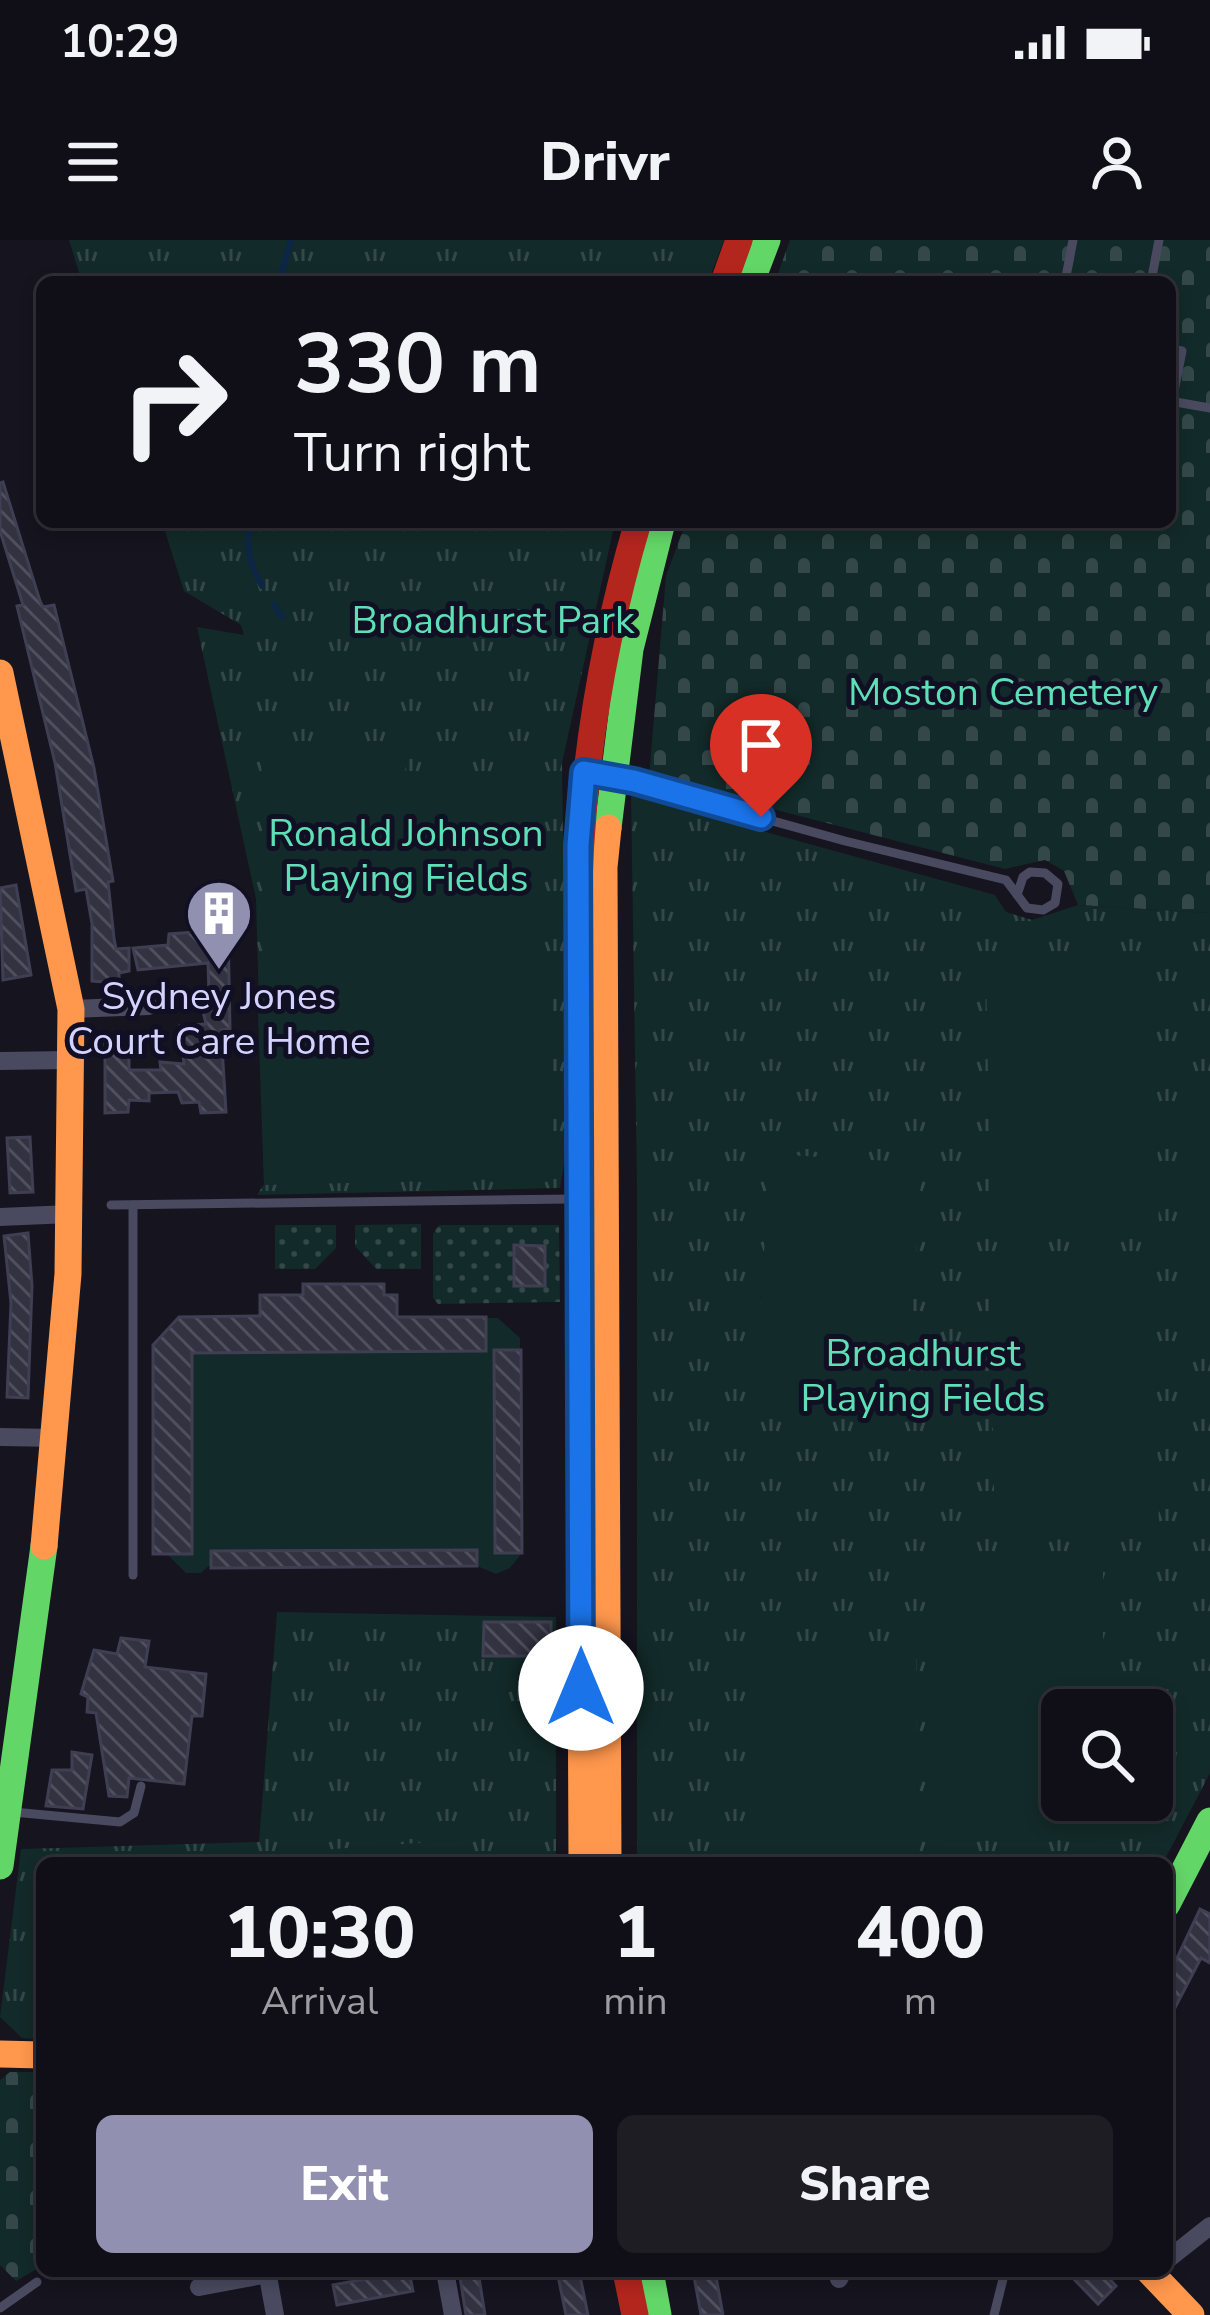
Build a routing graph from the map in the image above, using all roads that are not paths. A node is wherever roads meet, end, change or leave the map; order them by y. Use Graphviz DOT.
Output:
graph roads {
  1 [pos="739,240"];
  2 [pos="767,240"];
  3 [pos="1073,240"];
  4 [pos="1159,240"];
  5 [pos="726,276"];
  6 [pos="753,276"];
  7 [pos="1066,276"];
  8 [pos="1152,276"];
  9 [pos="1176,350"];
  10 [pos="1176,380"];
  11 [pos="1176,405"];
  12 [pos="1210,408"];
  13 [pos="637,528"];
  14 [pos="660,528"];
  15 [pos="619,635"];
  16 [pos="0,674"];
  17 [pos="584,772"];
  18 [pos="613,777"];
  19 [pos="1023,878"];
  20 [pos="1006,880"];
  21 [pos="1016,896"];
  22 [pos="149,1006"];
  23 [pos="71,1009"];
  24 [pos="68,1060"];
  25 [pos="0,1061"];
  26 [pos="592,1199"];
  27 [pos="133,1204"];
  28 [pos="111,1205"];
  29 [pos="70,1214"];
  30 [pos="0,1217"];
  31 [pos="0,1437"];
  32 [pos="57,1438"];
  33 [pos="133,1574"];
  34 [pos="140,1786"];
  35 [pos="8,1812"];
  36 [pos="1210,1821"];
  37 [pos="582,1857"];
  38 [pos="608,1857"];
  39 [pos="0,1866"];
  40 [pos="1173,1892"];
  41 [pos="0,2054"];
  42 [pos="36,2055"];
  43 [pos="1210,2226"];
  44 [pos="1173,2255"];
  45 [pos="248,2277"];
  46 [pos="268,2277"];
  47 [pos="446,2277"];
  48 [pos="627,2277"];
  49 [pos="651,2277"];
  50 [pos="1004,2277"];
  51 [pos="1161,2277"];
  52 [pos="37,2282"];
  53 [pos="199,2287"];
  54 [pos="0,2308"];
  55 [pos="1189,2314"];
  56 [pos="275,2315"];
  57 [pos="453,2315"];
  58 [pos="635,2315"];
  59 [pos="658,2315"];
  60 [pos="994,2315"];
  1 -- 5 [label="main road"];
  2 -- 6 [label="main road"];
  3 -- 7 [label="lane"];
  4 -- 8 [label="lane"];
  9 -- 10 [label="lane"];
  11 -- 12 [label="lane"];
  13 -- 15 [label="main road"];
  14 -- 15 [label="main road"];
  15 -- 17 [label="main road"];
  15 -- 18 [label="main road"];
  16 -- 23 [label="main road"];
  17 -- 18 [label="lane"];
  17 -- 26 [label="main road"];
  18 -- 20 [label="lane"];
  18 -- 26 [label="main road"];
  19 -- 20 [label="lane"];
  19 -- 21 [label="lane"];
  19 -- 21 [label="lane"];
  20 -- 21 [label="lane"];
  22 -- 23 [label="street"];
  23 -- 24 [label="main road"];
  24 -- 25 [label="street"];
  24 -- 29 [label="main road"];
  26 -- 27 [label="lane"];
  26 -- 37 [label="main road"];
  26 -- 38 [label="main road"];
  27 -- 28 [label="lane"];
  27 -- 33 [label="lane"];
  29 -- 30 [label="street"];
  29 -- 32 [label="main road"];
  31 -- 32 [label="street"];
  32 -- 35 [label="main road"];
  34 -- 35 [label="lane"];
  35 -- 39 [label="main road"];
  36 -- 40 [label="main road"];
  41 -- 42 [label="main road"];
  43 -- 44 [label="street"];
  45 -- 53 [label="street"];
  46 -- 56 [label="street"];
  47 -- 57 [label="street"];
  48 -- 58 [label="main road"];
  49 -- 59 [label="main road"];
  50 -- 60 [label="lane"];
  51 -- 55 [label="main road"];
  52 -- 54 [label="lane"];
}
